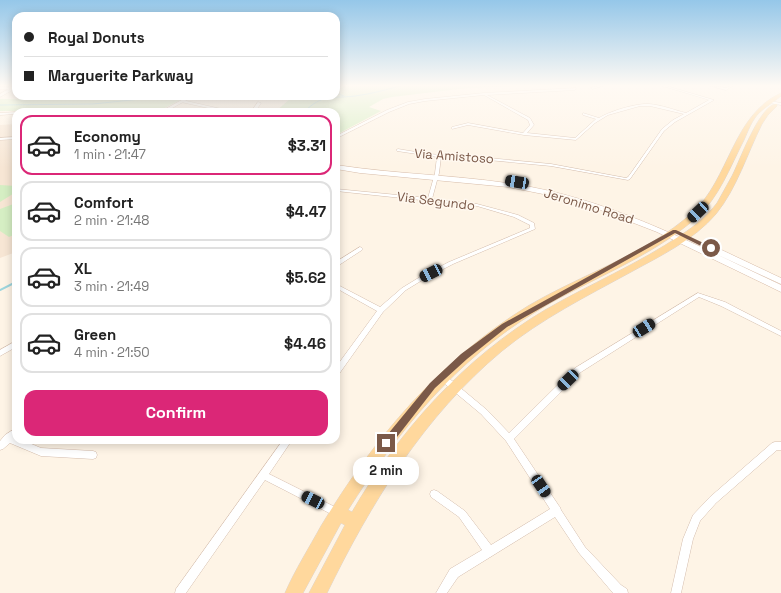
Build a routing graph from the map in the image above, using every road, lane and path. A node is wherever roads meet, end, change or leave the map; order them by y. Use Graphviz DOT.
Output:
graph roads {
  1 [pos="12,113"];
  2 [pos="385,113"];
  3 [pos="518,113"];
  4 [pos="613,113"];
  5 [pos="680,113"];
  6 [pos="759,113"];
  7 [pos="768,113"];
  8 [pos="0,114"];
  9 [pos="584,114"];
  10 [pos="686,114"];
  11 [pos="599,119"];
  12 [pos="453,128"];
  13 [pos="524,134"];
  14 [pos="340,135"];
  15 [pos="12,138"];
  16 [pos="0,139"];
  17 [pos="398,150"];
  18 [pos="439,156"];
  19 [pos="340,162"];
  20 [pos="340,167"];
  21 [pos="436,176"];
  22 [pos="340,190"];
  23 [pos="430,199"];
  24 [pos="677,236"];
  25 [pos="360,249"];
  26 [pos="340,262"];
  27 [pos="781,281"];
  28 [pos="340,288"];
  29 [pos="781,289"];
  30 [pos="381,310"];
  31 [pos="781,334"];
  32 [pos="12,346"];
  33 [pos="0,353"];
  34 [pos="340,366"];
  35 [pos="442,377"];
  36 [pos="455,386"];
  37 [pos="12,435"];
  38 [pos="8,438"];
  39 [pos="509,438"];
  40 [pos="12,440"];
  41 [pos="22,444"];
  42 [pos="285,444"];
  43 [pos="0,446"];
  44 [pos="781,446"];
  45 [pos="93,455"];
  46 [pos="263,475"];
  47 [pos="434,494"];
  48 [pos="557,510"];
  49 [pos="338,513"];
  50 [pos="355,522"];
  51 [pos="490,551"];
  52 [pos="180,593"];
  53 [pos="294,593"];
  54 [pos="318,593"];
  55 [pos="441,593"];
  56 [pos="623,593"];
  57 [pos="676,593"];
  1 -- 8 [label="main road"];
  2 -- 14 [label="street"];
  3 -- 13 [label="street"];
  4 -- 11 [label="street"];
  5 -- 10 [label="street"];
  6 -- 24 [label="main road"];
  7 -- 24 [label="main road"];
  9 -- 11 [label="street"];
  10 -- 18 [label="street, Via Amistoso"];
  11 -- 13 [label="street"];
  12 -- 13 [label="street"];
  15 -- 16 [label="street"];
  17 -- 18 [label="street, Via Amistoso"];
  18 -- 21 [label="street"];
  19 -- 21 [label="main road, Jeronimo Road"];
  20 -- 21 [label="main road, Jeronimo Road"];
  21 -- 23 [label="street"];
  21 -- 24 [label="main road, Jeronimo Road"];
  22 -- 23 [label="street, Via Segundo"];
  23 -- 30 [label="street, Via Segundo"];
  24 -- 27 [label="main road, Jeronimo Road"];
  24 -- 29 [label="main road, Jeronimo Road"];
  24 -- 35 [label="main road"];
  24 -- 36 [label="main road"];
  25 -- 26 [label="street"];
  28 -- 30 [label="street"];
  30 -- 34 [label="street"];
  31 -- 39 [label="street"];
  32 -- 33 [label="street"];
  35 -- 36 [label="street"];
  35 -- 49 [label="main road"];
  36 -- 39 [label="street"];
  36 -- 50 [label="main road"];
  37 -- 38 [label="street"];
  38 -- 40 [label="street"];
  38 -- 43 [label="street"];
  39 -- 48 [label="street"];
  41 -- 45 [label="street"];
  42 -- 46 [label="street"];
  44 -- 57 [label="street"];
  46 -- 49 [label="street"];
  46 -- 52 [label="street"];
  47 -- 51 [label="street"];
  48 -- 51 [label="street"];
  48 -- 56 [label="street"];
  49 -- 50 [label="main road"];
  49 -- 53 [label="main road"];
  50 -- 54 [label="main road"];
  51 -- 55 [label="street"];
}
